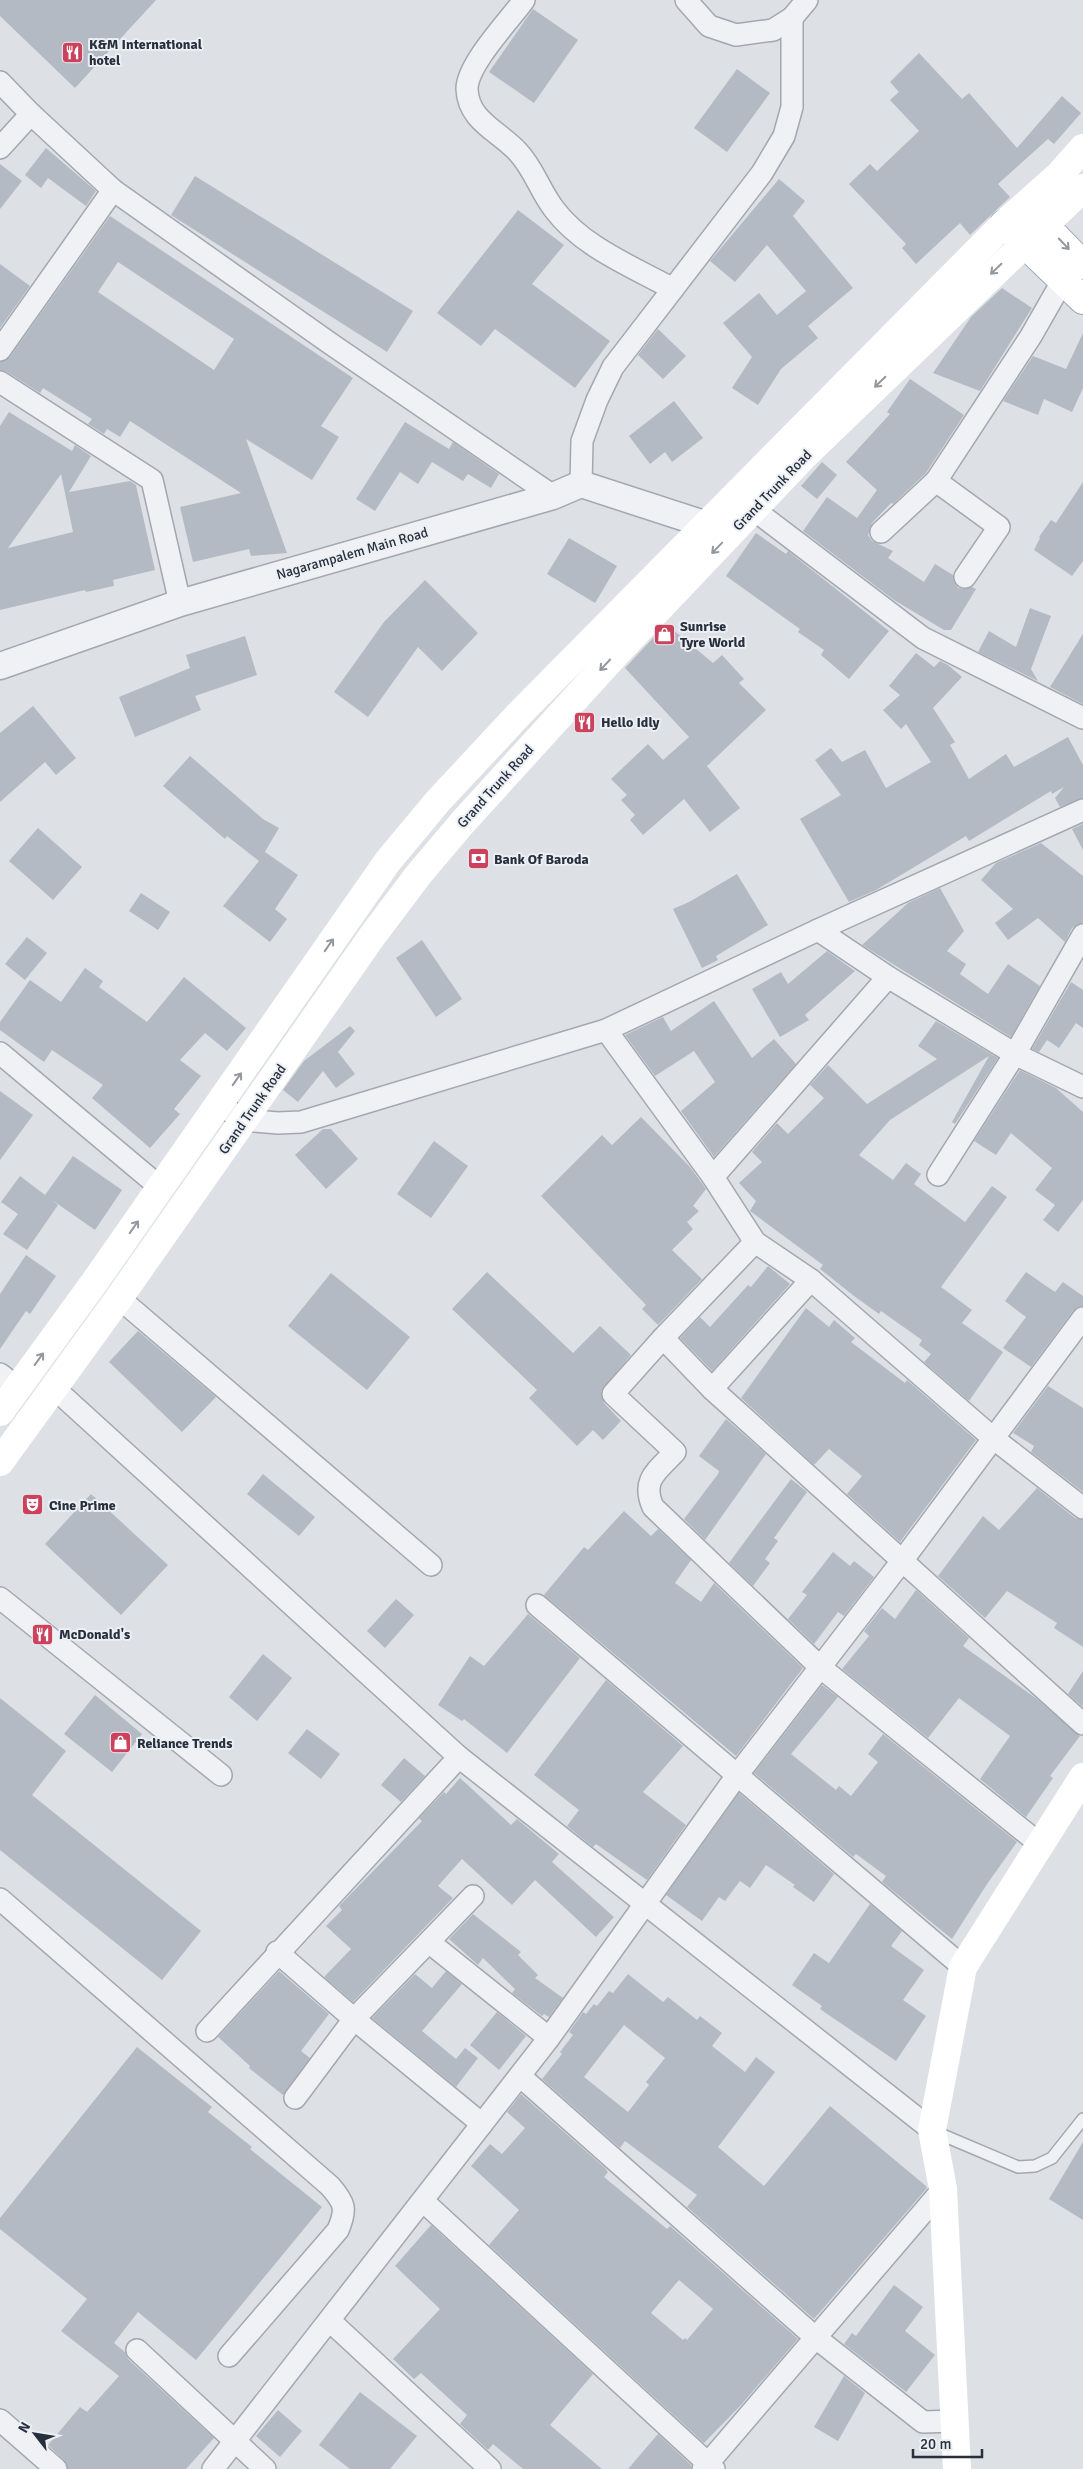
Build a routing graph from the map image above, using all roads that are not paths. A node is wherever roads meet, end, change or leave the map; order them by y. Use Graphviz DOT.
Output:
graph roads {
  1 [pos="524,0"];
  2 [pos="686,0"];
  3 [pos="807,0"];
  4 [pos="792,18"];
  5 [pos="0,82"];
  6 [pos="31,114"];
  7 [pos="0,148"];
  8 [pos="1083,148"];
  9 [pos="1083,188"];
  10 [pos="114,190"];
  11 [pos="1035,215"];
  12 [pos="1004,224"];
  13 [pos="1024,242"];
  14 [pos="1073,272"];
  15 [pos="673,289"];
  16 [pos="1083,300"];
  17 [pos="0,350"];
  18 [pos="0,382"];
  19 [pos="936,481"];
  20 [pos="581,484"];
  21 [pos="553,496"];
  22 [pos="753,510"];
  23 [pos="704,524"];
  24 [pos="881,532"];
  25 [pos="964,577"];
  26 [pos="180,602"];
  27 [pos="0,666"];
  28 [pos="1083,718"];
  29 [pos="1083,810"];
  30 [pos="818,930"];
  31 [pos="1083,935"];
  32 [pos="888,977"];
  33 [pos="606,1030"];
  34 [pos="0,1053"];
  35 [pos="1015,1054"];
  36 [pos="1083,1087"];
  37 [pos="219,1104"];
  38 [pos="243,1120"];
  39 [pos="938,1175"];
  40 [pos="713,1177"];
  41 [pos="161,1188"];
  42 [pos="755,1242"];
  43 [pos="811,1280"];
  44 [pos="120,1298"];
  45 [pos="1083,1318"];
  46 [pos="663,1338"];
  47 [pos="9,1381"];
  48 [pos="54,1388"];
  49 [pos="712,1389"];
  50 [pos="0,1412"];
  51 [pos="993,1438"];
  52 [pos="0,1462"];
  53 [pos="1083,1508"];
  54 [pos="902,1561"];
  55 [pos="430,1565"];
  56 [pos="0,1598"];
  57 [pos="536,1605"];
  58 [pos="820,1667"];
  59 [pos="1083,1724"];
  60 [pos="459,1757"];
  61 [pos="738,1774"];
  62 [pos="221,1775"];
  63 [pos="1083,1777"];
  64 [pos="1041,1845"];
  65 [pos="473,1896"];
  66 [pos="0,1899"];
  67 [pos="645,1904"];
  68 [pos="430,1943"];
  69 [pos="278,1952"];
  70 [pos="963,1967"];
  71 [pos="354,2020"];
  72 [pos="207,2031"];
  73 [pos="550,2038"];
  74 [pos="520,2076"];
  75 [pos="295,2098"];
  76 [pos="1083,2119"];
  77 [pos="482,2124"];
  78 [pos="932,2130"];
  79 [pos="943,2189"];
  80 [pos="423,2201"];
  81 [pos="330,2321"];
  82 [pos="816,2338"];
  83 [pos="137,2350"];
  84 [pos="230,2356"];
  85 [pos="0,2420"];
  86 [pos="955,2421"];
  87 [pos="236,2440"];
  88 [pos="708,2467"];
  89 [pos="56,2469"];
  90 [pos="214,2469"];
  91 [pos="265,2469"];
  92 [pos="490,2469"];
  93 [pos="957,2469"];
  1 -- 15 [label="street"];
  2 -- 4 [label="street"];
  3 -- 4 [label="street"];
  4 -- 15 [label="street"];
  5 -- 6 [label="street"];
  6 -- 7 [label="street"];
  6 -- 10 [label="street"];
  8 -- 11 [label="main road, Grand Trunk Road"];
  9 -- 11 [label="main road, Grand Trunk Road"];
  10 -- 17 [label="street"];
  10 -- 21 [label="street"];
  11 -- 12 [label="main road, Grand Trunk Road"];
  11 -- 13 [label="main road, Grand Trunk Road"];
  11 -- 14 [label="main road, one-way"];
  12 -- 13 [label="main road"];
  12 -- 23 [label="main road, Grand Trunk Road"];
  13 -- 14 [label="main road"];
  13 -- 22 [label="main road, Grand Trunk Road, one-way"];
  14 -- 16 [label="main road"];
  14 -- 19 [label="street"];
  15 -- 20 [label="street"];
  18 -- 26 [label="street"];
  19 -- 24 [label="street"];
  19 -- 25 [label="street"];
  20 -- 21 [label="street, Nagarampalem Main Road"];
  20 -- 23 [label="street"];
  21 -- 26 [label="street, Nagarampalem Main Road"];
  22 -- 28 [label="street"];
  22 -- 38 [label="main road, Grand Trunk Road, one-way"];
  37 -- 23 [label="main road, Grand Trunk Road, one-way"];
  26 -- 27 [label="street, Nagarampalem Main Road"];
  29 -- 30 [label="street"];
  30 -- 32 [label="street"];
  30 -- 33 [label="street"];
  31 -- 35 [label="street"];
  32 -- 35 [label="street"];
  32 -- 40 [label="street"];
  33 -- 38 [label="street"];
  33 -- 40 [label="street"];
  34 -- 41 [label="street"];
  35 -- 36 [label="street"];
  35 -- 39 [label="street"];
  37 -- 38 [label="street"];
  37 -- 41 [label="main road, Grand Trunk Road"];
  38 -- 44 [label="main road, Grand Trunk Road"];
  40 -- 42 [label="street"];
  47 -- 41 [label="main road, Grand Trunk Road, one-way"];
  42 -- 43 [label="street"];
  42 -- 46 [label="street"];
  43 -- 49 [label="street"];
  43 -- 51 [label="street"];
  44 -- 48 [label="main road, Grand Trunk Road"];
  44 -- 55 [label="street"];
  45 -- 51 [label="street"];
  46 -- 49 [label="street"];
  46 -- 58 [label="street"];
  47 -- 50 [label="main road, Grand Trunk Road"];
  48 -- 52 [label="main road, Grand Trunk Road"];
  48 -- 60 [label="street"];
  49 -- 54 [label="street"];
  51 -- 53 [label="street"];
  51 -- 54 [label="street"];
  54 -- 58 [label="street"];
  54 -- 59 [label="street"];
  56 -- 62 [label="street"];
  57 -- 61 [label="street"];
  58 -- 61 [label="street"];
  58 -- 64 [label="street"];
  60 -- 67 [label="street"];
  60 -- 69 [label="street"];
  61 -- 67 [label="street"];
  61 -- 70 [label="street"];
  63 -- 64 [label="main road"];
  64 -- 70 [label="main road"];
  65 -- 68 [label="street"];
  66 -- 84 [label="street"];
  67 -- 73 [label="street"];
  67 -- 78 [label="street"];
  68 -- 71 [label="street"];
  68 -- 73 [label="street"];
  69 -- 71 [label="street"];
  69 -- 72 [label="street"];
  70 -- 78 [label="main road"];
  71 -- 75 [label="street"];
  71 -- 77 [label="street"];
  73 -- 74 [label="street"];
  74 -- 77 [label="street"];
  74 -- 82 [label="street"];
  76 -- 78 [label="lane"];
  77 -- 80 [label="street"];
  78 -- 79 [label="main road"];
  79 -- 82 [label="street"];
  79 -- 86 [label="main road"];
  80 -- 81 [label="street"];
  80 -- 88 [label="street"];
  81 -- 87 [label="street"];
  81 -- 92 [label="street"];
  82 -- 86 [label="street"];
  82 -- 88 [label="street"];
  83 -- 87 [label="street"];
  85 -- 89 [label="street"];
  86 -- 93 [label="main road"];
  87 -- 90 [label="street"];
  87 -- 91 [label="street"];
}
